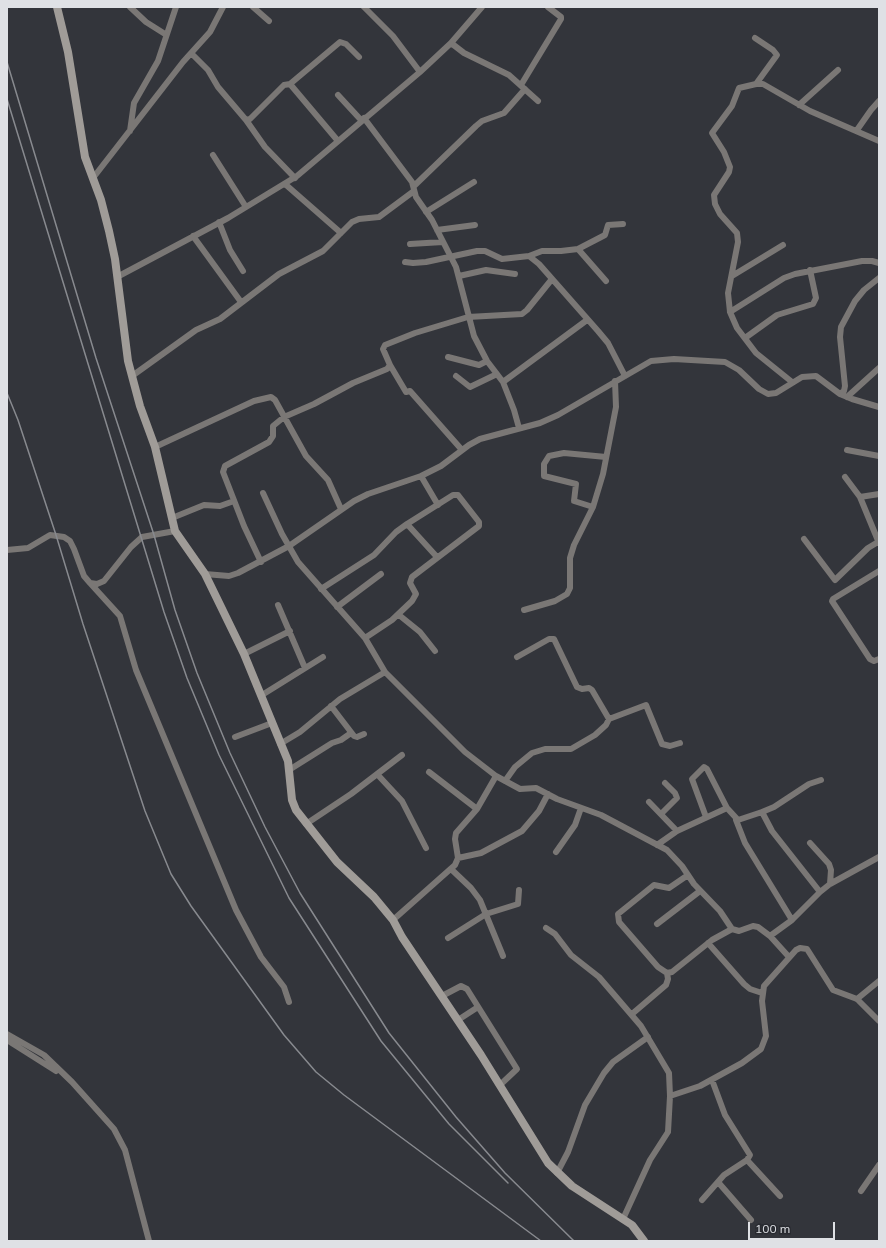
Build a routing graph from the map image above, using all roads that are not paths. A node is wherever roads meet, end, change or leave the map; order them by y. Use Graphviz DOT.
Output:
graph roads {
  1 [pos="56,7"];
  2 [pos="130,7"];
  3 [pos="176,7"];
  4 [pos="223,7"];
  5 [pos="253,7"];
  6 [pos="364,7"];
  7 [pos="482,7"];
  8 [pos="548,7"];
  9 [pos="268,21"];
  10 [pos="165,34"];
  11 [pos="755,38"];
  12 [pos="451,43"];
  13 [pos="191,53"];
  14 [pos="359,57"];
  15 [pos="838,70"];
  16 [pos="420,72"];
  17 [pos="290,84"];
  18 [pos="756,84"];
  19 [pos="523,87"];
  20 [pos="338,95"];
  21 [pos="538,101"];
  22 [pos="879,101"];
  23 [pos="799,105"];
  24 [pos="363,119"];
  25 [pos="246,120"];
  26 [pos="857,130"];
  27 [pos="130,131"];
  28 [pos="338,140"];
  29 [pos="879,141"];
  30 [pos="213,156"];
  31 [pos="93,178"];
  32 [pos="295,178"];
  33 [pos="474,182"];
  34 [pos="285,184"];
  35 [pos="414,189"];
  36 [pos="246,206"];
  37 [pos="426,212"];
  38 [pos="219,222"];
  39 [pos="623,224"];
  40 [pos="475,225"];
  41 [pos="437,230"];
  42 [pos="341,233"];
  43 [pos="193,236"];
  44 [pos="443,242"];
  45 [pos="410,244"];
  46 [pos="784,245"];
  47 [pos="578,248"];
  48 [pos="529,256"];
  49 [pos="450,257"];
  50 [pos="405,262"];
  51 [pos="879,263"];
  52 [pos="810,270"];
  53 [pos="243,271"];
  54 [pos="515,274"];
  55 [pos="459,276"];
  56 [pos="732,276"];
  57 [pos="117,277"];
  58 [pos="879,278"];
  59 [pos="552,279"];
  60 [pos="606,281"];
  61 [pos="241,302"];
  62 [pos="730,312"];
  63 [pos="468,316"];
  64 [pos="587,320"];
  65 [pos="744,338"];
  66 [pos="448,357"];
  67 [pos="487,361"];
  68 [pos="390,365"];
  69 [pos="879,368"];
  70 [pos="497,374"];
  71 [pos="132,376"];
  72 [pos="456,376"];
  73 [pos="624,376"];
  74 [pos="615,381"];
  75 [pos="503,382"];
  76 [pos="792,382"];
  77 [pos="840,394"];
  78 [pos="847,397"];
  79 [pos="879,407"];
  80 [pos="284,417"];
  81 [pos="519,428"];
  82 [pos="155,447"];
  83 [pos="462,450"];
  84 [pos="847,450"];
  85 [pos="879,456"];
  86 [pos="606,457"];
  87 [pos="421,476"];
  88 [pos="845,477"];
  89 [pos="263,493"];
  90 [pos="879,494"];
  91 [pos="860,497"];
  92 [pos="234,501"];
  93 [pos="438,505"];
  94 [pos="593,507"];
  95 [pos="341,509"];
  96 [pos="172,518"];
  97 [pos="407,524"];
  98 [pos="175,531"];
  99 [pos="804,539"];
  100 [pos="879,543"];
  101 [pos="289,546"];
  102 [pos="7,550"];
  103 [pos="437,557"];
  104 [pos="261,562"];
  105 [pos="879,571"];
  106 [pos="205,574"];
  107 [pos="381,574"];
  108 [pos="90,583"];
  109 [pos="321,589"];
  110 [pos="278,605"];
  111 [pos="337,607"];
  112 [pos="524,610"];
  113 [pos="399,615"];
  114 [pos="290,631"];
  115 [pos="365,638"];
  116 [pos="435,651"];
  117 [pos="244,654"];
  118 [pos="323,657"];
  119 [pos="517,657"];
  120 [pos="879,659"];
  121 [pos="305,668"];
  122 [pos="385,672"];
  123 [pos="262,695"];
  124 [pos="331,706"];
  125 [pos="609,719"];
  126 [pos="272,723"];
  127 [pos="351,733"];
  128 [pos="364,734"];
  129 [pos="235,737"];
  130 [pos="680,743"];
  131 [pos="280,744"];
  132 [pos="402,755"];
  133 [pos="289,770"];
  134 [pos="428,772"];
  135 [pos="377,774"];
  136 [pos="496,776"];
  137 [pos="821,780"];
  138 [pos="505,781"];
  139 [pos="665,783"];
  140 [pos="548,794"];
  141 [pos="649,802"];
  142 [pos="581,808"];
  143 [pos="727,808"];
  144 [pos="477,809"];
  145 [pos="762,812"];
  146 [pos="661,814"];
  147 [pos="706,817"];
  148 [pos="736,820"];
  149 [pos="306,824"];
  150 [pos="676,831"];
  151 [pos="810,843"];
  152 [pos="657,844"];
  153 [pos="426,848"];
  154 [pos="556,852"];
  155 [pos="879,857"];
  156 [pos="458,858"];
  157 [pos="451,868"];
  158 [pos="688,875"];
  159 [pos="830,884"];
  160 [pos="519,890"];
  161 [pos="700,891"];
  162 [pos="820,892"];
  163 [pos="486,914"];
  164 [pos="393,920"];
  165 [pos="792,920"];
  166 [pos="657,924"];
  167 [pos="546,928"];
  168 [pos="732,929"];
  169 [pos="770,936"];
  170 [pos="448,938"];
  171 [pos="708,943"];
  172 [pos="503,956"];
  173 [pos="789,956"];
  174 [pos="667,973"];
  175 [pos="879,981"];
  176 [pos="762,993"];
  177 [pos="442,996"];
  178 [pos="857,1000"];
  179 [pos="289,1002"];
  180 [pos="478,1007"];
  181 [pos="632,1014"];
  182 [pos="458,1020"];
  183 [pos="879,1021"];
  184 [pos="7,1034"];
  185 [pos="648,1037"];
  186 [pos="7,1040"];
  187 [pos="712,1080"];
  188 [pos="72,1082"];
  189 [pos="500,1085"];
  190 [pos="670,1096"];
  191 [pos="747,1160"];
  192 [pos="879,1165"];
  193 [pos="557,1173"];
  194 [pos="718,1182"];
  195 [pos="861,1191"];
  196 [pos="780,1196"];
  197 [pos="702,1200"];
  198 [pos="623,1219"];
  199 [pos="751,1220"];
  200 [pos="149,1241"];
  201 [pos="644,1241"];
  1 -- 31 [label="main road"];
  2 -- 10 [label="street"];
  3 -- 10 [label="street"];
  4 -- 13 [label="street"];
  5 -- 9 [label="street"];
  6 -- 16 [label="street"];
  7 -- 12 [label="street"];
  8 -- 19 [label="street"];
  10 -- 27 [label="street"];
  11 -- 18 [label="street"];
  12 -- 16 [label="street"];
  12 -- 19 [label="street"];
  13 -- 25 [label="street"];
  13 -- 27 [label="street"];
  14 -- 17 [label="street"];
  15 -- 23 [label="street"];
  16 -- 24 [label="street"];
  17 -- 25 [label="street"];
  17 -- 28 [label="street"];
  18 -- 23 [label="street"];
  18 -- 56 [label="street"];
  19 -- 21 [label="street"];
  19 -- 35 [label="street"];
  20 -- 24 [label="street"];
  22 -- 26 [label="street"];
  23 -- 26 [label="street"];
  24 -- 28 [label="street"];
  24 -- 35 [label="street"];
  25 -- 32 [label="street"];
  26 -- 29 [label="street"];
  27 -- 31 [label="street"];
  28 -- 32 [label="street"];
  30 -- 36 [label="street"];
  31 -- 57 [label="main road"];
  32 -- 34 [label="street"];
  33 -- 37 [label="street"];
  34 -- 36 [label="street"];
  34 -- 42 [label="street"];
  35 -- 37 [label="street"];
  35 -- 42 [label="street"];
  36 -- 38 [label="street"];
  37 -- 41 [label="street"];
  38 -- 43 [label="street"];
  38 -- 53 [label="street"];
  39 -- 47 [label="street"];
  40 -- 41 [label="street"];
  41 -- 44 [label="street"];
  42 -- 61 [label="street"];
  43 -- 57 [label="street"];
  43 -- 61 [label="street"];
  44 -- 45 [label="street"];
  44 -- 49 [label="street"];
  46 -- 56 [label="street"];
  47 -- 48 [label="street"];
  47 -- 60 [label="street"];
  48 -- 49 [label="street"];
  48 -- 59 [label="street"];
  49 -- 50 [label="street"];
  49 -- 55 [label="street"];
  51 -- 52 [label="street"];
  52 -- 62 [label="street"];
  52 -- 65 [label="street"];
  54 -- 55 [label="street"];
  55 -- 63 [label="street"];
  56 -- 62 [label="street"];
  57 -- 71 [label="main road"];
  58 -- 77 [label="street"];
  59 -- 63 [label="street"];
  59 -- 64 [label="street"];
  61 -- 71 [label="street"];
  62 -- 65 [label="street"];
  63 -- 67 [label="street"];
  63 -- 68 [label="street"];
  64 -- 73 [label="street"];
  64 -- 75 [label="street"];
  65 -- 76 [label="street"];
  66 -- 67 [label="street"];
  67 -- 70 [label="street"];
  68 -- 80 [label="street"];
  68 -- 83 [label="street"];
  69 -- 78 [label="street"];
  70 -- 72 [label="street"];
  70 -- 75 [label="street"];
  71 -- 82 [label="main road"];
  73 -- 74 [label="street"];
  73 -- 76 [label="street"];
  74 -- 81 [label="street"];
  74 -- 86 [label="street"];
  75 -- 81 [label="street"];
  76 -- 77 [label="street"];
  77 -- 78 [label="street"];
  78 -- 79 [label="street"];
  80 -- 82 [label="street"];
  80 -- 92 [label="street"];
  80 -- 95 [label="street"];
  81 -- 83 [label="street"];
  82 -- 96 [label="main road"];
  83 -- 87 [label="street"];
  84 -- 85 [label="street"];
  86 -- 94 [label="street"];
  86 -- 94 [label="street"];
  87 -- 93 [label="street"];
  87 -- 95 [label="street"];
  88 -- 91 [label="street"];
  89 -- 101 [label="street"];
  90 -- 91 [label="street"];
  91 -- 100 [label="street"];
  92 -- 96 [label="street"];
  92 -- 104 [label="street"];
  93 -- 97 [label="street"];
  93 -- 103 [label="street"];
  94 -- 112 [label="street"];
  95 -- 101 [label="street"];
  96 -- 98 [label="main road"];
  97 -- 103 [label="street"];
  97 -- 109 [label="street"];
  98 -- 106 [label="main road"];
  98 -- 108 [label="street"];
  99 -- 100 [label="street"];
  101 -- 104 [label="street"];
  101 -- 109 [label="street"];
  102 -- 108 [label="street"];
  103 -- 113 [label="street"];
  104 -- 106 [label="street"];
  105 -- 120 [label="street"];
  106 -- 117 [label="main road"];
  107 -- 111 [label="street"];
  108 -- 179 [label="street"];
  109 -- 111 [label="street"];
  110 -- 114 [label="street"];
  111 -- 115 [label="street"];
  113 -- 115 [label="street"];
  113 -- 116 [label="street"];
  114 -- 117 [label="street"];
  114 -- 121 [label="street"];
  115 -- 122 [label="street"];
  117 -- 123 [label="main road"];
  118 -- 121 [label="street"];
  119 -- 125 [label="street"];
  121 -- 123 [label="street"];
  122 -- 124 [label="street"];
  122 -- 136 [label="street"];
  123 -- 126 [label="main road"];
  124 -- 127 [label="street"];
  124 -- 131 [label="street"];
  125 -- 130 [label="street"];
  125 -- 138 [label="street"];
  126 -- 129 [label="street"];
  126 -- 131 [label="main road"];
  127 -- 128 [label="street"];
  127 -- 133 [label="street"];
  131 -- 133 [label="main road"];
  132 -- 135 [label="street"];
  133 -- 149 [label="main road"];
  134 -- 144 [label="street"];
  135 -- 149 [label="street"];
  135 -- 153 [label="street"];
  136 -- 138 [label="street"];
  136 -- 144 [label="street"];
  137 -- 145 [label="street"];
  138 -- 140 [label="street"];
  139 -- 146 [label="street"];
  140 -- 142 [label="street"];
  140 -- 156 [label="street"];
  141 -- 146 [label="street"];
  142 -- 152 [label="street"];
  142 -- 154 [label="street"];
  143 -- 147 [label="street"];
  143 -- 147 [label="street"];
  143 -- 148 [label="street"];
  144 -- 156 [label="street"];
  145 -- 148 [label="street"];
  145 -- 162 [label="street"];
  146 -- 150 [label="street"];
  147 -- 150 [label="street"];
  148 -- 165 [label="street"];
  149 -- 164 [label="main road"];
  150 -- 152 [label="street"];
  151 -- 159 [label="street"];
  152 -- 158 [label="street"];
  155 -- 159 [label="street"];
  156 -- 157 [label="street"];
  157 -- 163 [label="street"];
  157 -- 164 [label="street"];
  158 -- 161 [label="street"];
  158 -- 174 [label="street"];
  159 -- 162 [label="street"];
  160 -- 163 [label="street"];
  161 -- 166 [label="street"];
  161 -- 168 [label="street"];
  162 -- 165 [label="street"];
  163 -- 170 [label="street"];
  163 -- 172 [label="street"];
  164 -- 177 [label="main road"];
  165 -- 169 [label="street"];
  167 -- 181 [label="street"];
  168 -- 169 [label="street"];
  168 -- 171 [label="street"];
  169 -- 173 [label="street"];
  171 -- 174 [label="street"];
  171 -- 176 [label="street"];
  173 -- 176 [label="street"];
  173 -- 178 [label="street"];
  174 -- 181 [label="street"];
  175 -- 178 [label="street"];
  176 -- 187 [label="street"];
  177 -- 180 [label="street"];
  177 -- 182 [label="main road"];
  178 -- 183 [label="street"];
  180 -- 182 [label="street"];
  180 -- 189 [label="street"];
  181 -- 185 [label="street"];
  182 -- 189 [label="main road"];
  184 -- 188 [label="street"];
  185 -- 190 [label="street"];
  185 -- 193 [label="street"];
  186 -- 188 [label="street"];
  187 -- 190 [label="street"];
  187 -- 191 [label="street"];
  188 -- 200 [label="street"];
  189 -- 193 [label="main road"];
  190 -- 198 [label="street"];
  191 -- 194 [label="street"];
  191 -- 196 [label="street"];
  192 -- 195 [label="street"];
  193 -- 198 [label="main road"];
  194 -- 197 [label="street"];
  194 -- 199 [label="street"];
  198 -- 201 [label="main road"];
}
